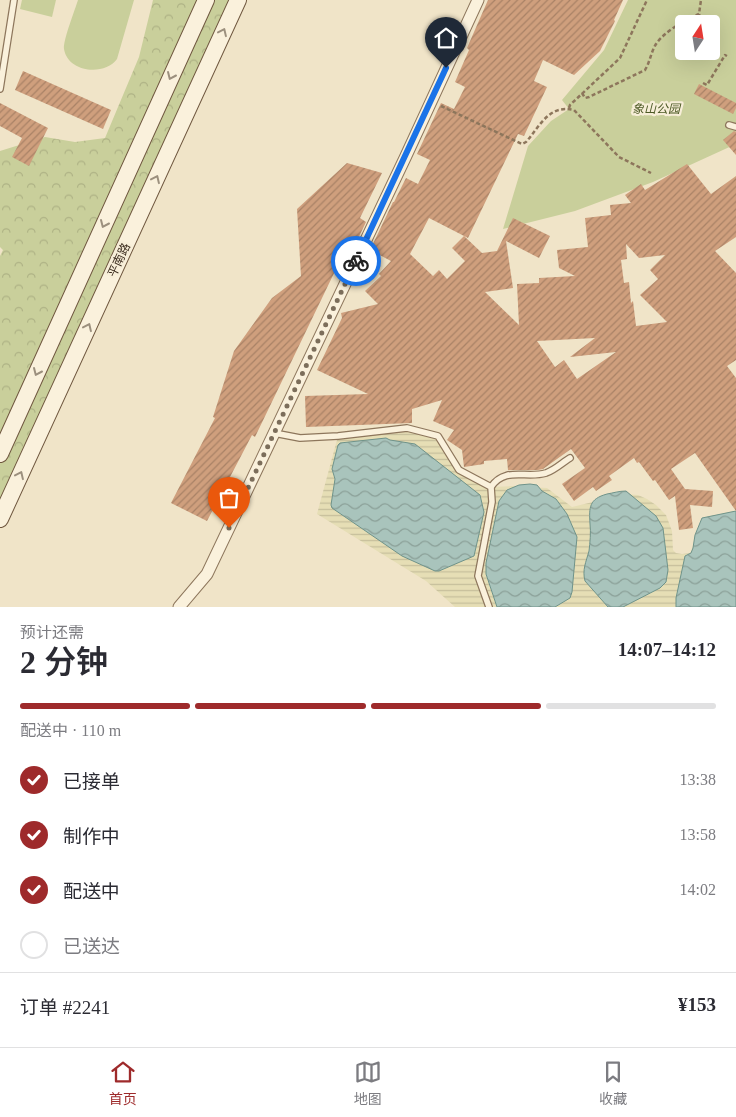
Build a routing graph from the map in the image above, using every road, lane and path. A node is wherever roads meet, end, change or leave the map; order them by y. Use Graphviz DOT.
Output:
graph roads {
  1 [pos="14,0"];
  2 [pos="206,0"];
  3 [pos="238,0"];
  4 [pos="478,0"];
  5 [pos="647,0"];
  6 [pos="701,0"];
  7 [pos="699,14"];
  8 [pos="727,56"];
  9 [pos="703,83"];
  10 [pos="0,89"];
  11 [pos="582,94"];
  12 [pos="431,101"];
  13 [pos="569,109"];
  14 [pos="729,125"];
  15 [pos="736,128"];
  16 [pos="651,173"];
  17 [pos="274,433"];
  18 [pos="0,454"];
  19 [pos="570,458"];
  20 [pos="491,487"];
  21 [pos="0,519"];
  22 [pos="178,607"];
  23 [pos="489,607"];
  1 -- 10 [label="lane"];
  2 -- 18 [label="main road, one-way"];
  21 -- 3 [label="main road, 平南路, one-way"];
  4 -- 12 [label="street"];
  5 -- 11 [label="path"];
  6 -- 7 [label="path"];
  7 -- 11 [label="path"];
  8 -- 9 [label="path"];
  11 -- 13 [label="path"];
  12 -- 13 [label="path"];
  12 -- 17 [label="street"];
  13 -- 16 [label="path"];
  14 -- 15 [label="lane"];
  17 -- 20 [label="lane"];
  17 -- 22 [label="street"];
  19 -- 20 [label="lane"];
  20 -- 23 [label="lane"];
}
